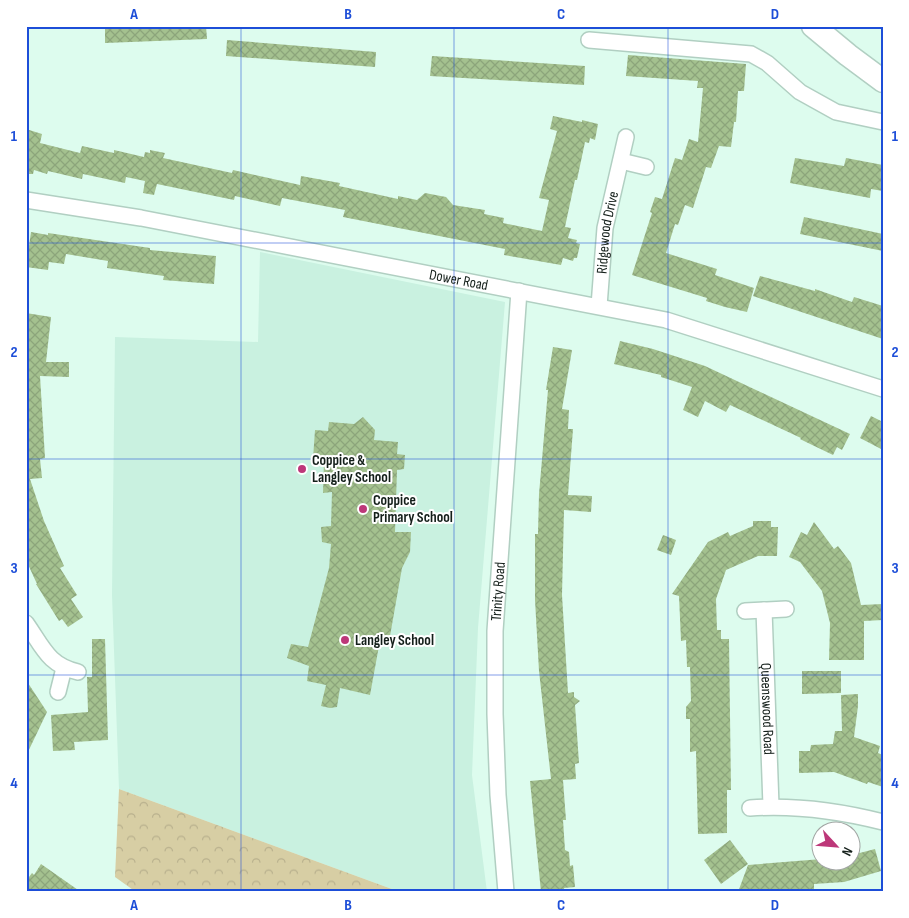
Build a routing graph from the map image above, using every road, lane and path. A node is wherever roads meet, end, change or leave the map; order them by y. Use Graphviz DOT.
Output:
graph roads {
  1 [pos="813,26"];
  2 [pos="589,40"];
  3 [pos="883,81"];
  4 [pos="883,122"];
  5 [pos="626,137"];
  6 [pos="621,161"];
  7 [pos="646,167"];
  8 [pos="26,200"];
  9 [pos="519,291"];
  10 [pos="599,306"];
  11 [pos="883,389"];
  12 [pos="786,609"];
  13 [pos="764,610"];
  14 [pos="745,611"];
  15 [pos="26,623"];
  16 [pos="58,692"];
  17 [pos="771,806"];
  18 [pos="750,808"];
  19 [pos="883,822"];
  20 [pos="506,892"];
  1 -- 3 [label="main road"];
  2 -- 4 [label="street"];
  5 -- 6 [label="street, Ridgewood Drive"];
  6 -- 7 [label="street"];
  6 -- 10 [label="street, Ridgewood Drive"];
  8 -- 9 [label="street, Dower Road"];
  9 -- 10 [label="street, Dower Road"];
  9 -- 20 [label="street, Trinity Road"];
  10 -- 11 [label="street, Dower Road"];
  12 -- 13 [label="street"];
  13 -- 14 [label="street"];
  13 -- 17 [label="street, Queenswood Road"];
  15 -- 16 [label="street"];
  17 -- 18 [label="street"];
  17 -- 19 [label="street"];
}
